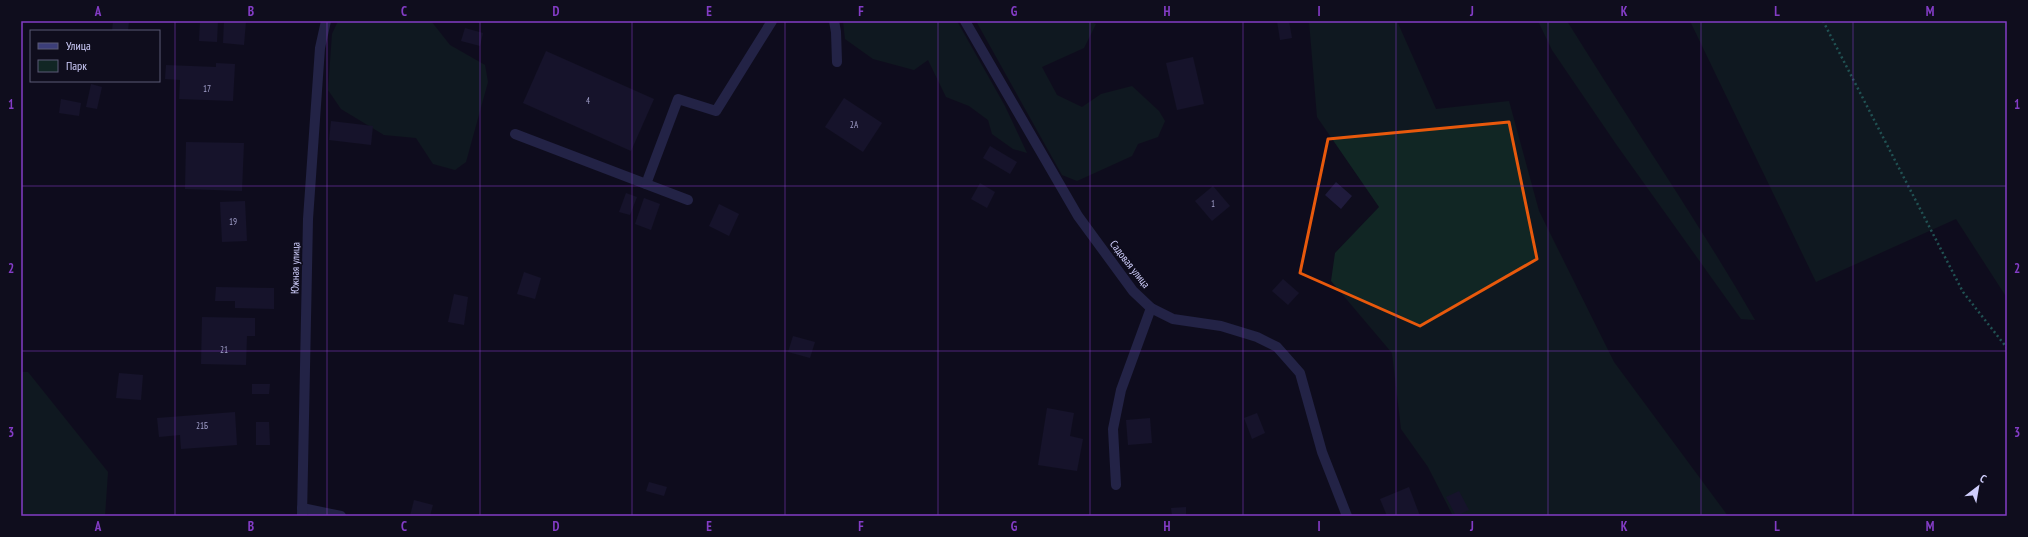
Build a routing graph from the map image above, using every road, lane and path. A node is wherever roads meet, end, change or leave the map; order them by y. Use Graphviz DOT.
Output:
graph roads {
  1 [pos="326,21"];
  2 [pos="772,21"];
  3 [pos="834,21"];
  4 [pos="966,21"];
  5 [pos="1823,21"];
  6 [pos="836,62"];
  7 [pos="515,134"];
  8 [pos="646,184"];
  9 [pos="688,200"];
  10 [pos="1151,308"];
  11 [pos="2007,348"];
  12 [pos="1116,485"];
  13 [pos="302,512"];
  14 [pos="341,516"];
  15 [pos="1347,516"];
  1 -- 13 [label="street, Южная улица"];
  2 -- 8 [label="street"];
  3 -- 6 [label="street"];
  4 -- 10 [label="street, Садовая улица"];
  5 -- 11 [label="path"];
  7 -- 8 [label="street"];
  8 -- 9 [label="street"];
  10 -- 12 [label="street"];
  10 -- 15 [label="street, Садовая улица"];
  13 -- 14 [label="street"];
}
